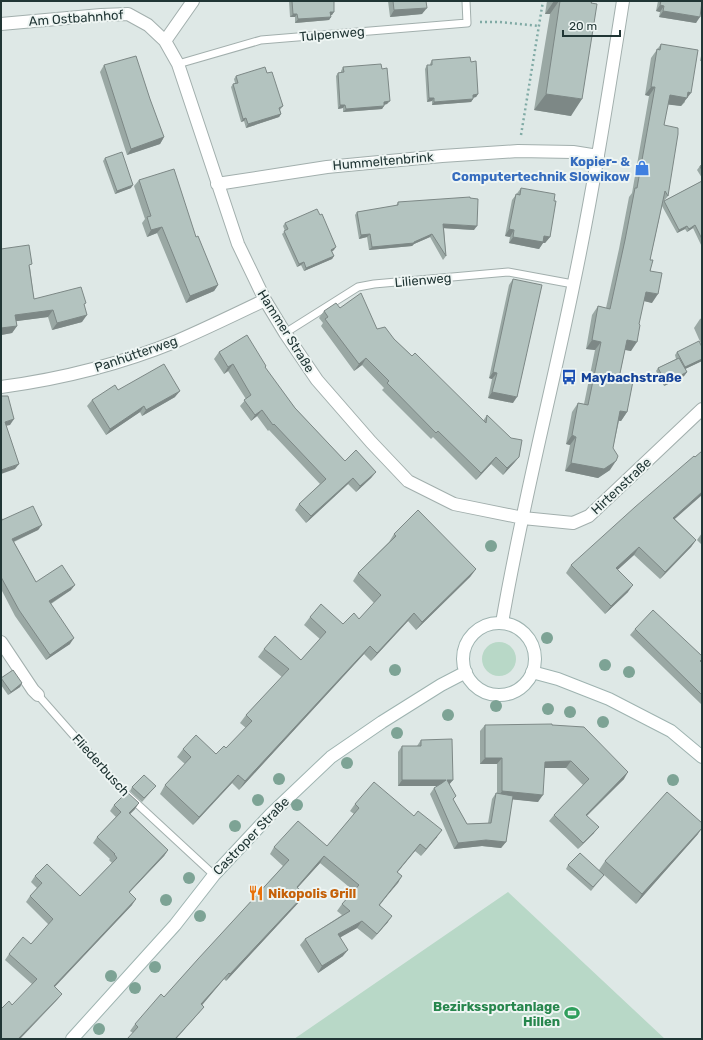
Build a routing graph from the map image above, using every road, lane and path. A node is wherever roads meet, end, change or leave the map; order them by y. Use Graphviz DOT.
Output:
graph roads {
  1 [pos="193,1"];
  2 [pos="466,1"];
  3 [pos="543,1"];
  4 [pos="623,1"];
  5 [pos="468,23"];
  6 [pos="1,24"];
  7 [pos="539,26"];
  8 [pos="166,41"];
  9 [pos="178,64"];
  10 [pos="518,151"];
  11 [pos="598,156"];
  12 [pos="217,184"];
  13 [pos="574,284"];
  14 [pos="265,300"];
  15 [pos="285,333"];
  16 [pos="1,387"];
  17 [pos="702,409"];
  18 [pos="522,518"];
  19 [pos="502,623"];
  20 [pos="1,642"];
  21 [pos="466,672"];
  22 [pos="532,672"];
  23 [pos="38,695"];
  24 [pos="702,757"];
  25 [pos="214,875"];
  26 [pos="72,1039"];
  1 -- 8 [label="street"];
  2 -- 5 [label="lane"];
  3 -- 7 [label="path"];
  4 -- 11 [label="street"];
  5 -- 7 [label="path"];
  5 -- 9 [label="lane, Tulpenweg"];
  6 -- 8 [label="street, Am Ostbahnhof"];
  7 -- 10 [label="path"];
  8 -- 9 [label="street, Hammer Straße"];
  9 -- 12 [label="street, Hammer Straße"];
  10 -- 11 [label="street, Hummeltenbrink"];
  10 -- 12 [label="street, Hummeltenbrink"];
  11 -- 13 [label="street"];
  12 -- 14 [label="street, Hammer Straße"];
  13 -- 15 [label="lane, Lilienweg"];
  13 -- 18 [label="street"];
  14 -- 15 [label="street, Hammer Straße"];
  14 -- 16 [label="street, Panhütterweg"];
  15 -- 18 [label="street, Hammer Straße"];
  17 -- 18 [label="street, Hirtenstraße"];
  18 -- 19 [label="street"];
  19 -- 21 [label="street"];
  19 -- 22 [label="street"];
  20 -- 23 [label="street, Fliederbusch"];
  21 -- 22 [label="street"];
  21 -- 25 [label="street, Castroper Straße"];
  22 -- 24 [label="street"];
  23 -- 25 [label="lane, Fliederbusch"];
  25 -- 26 [label="street, Castroper Straße"];
}
